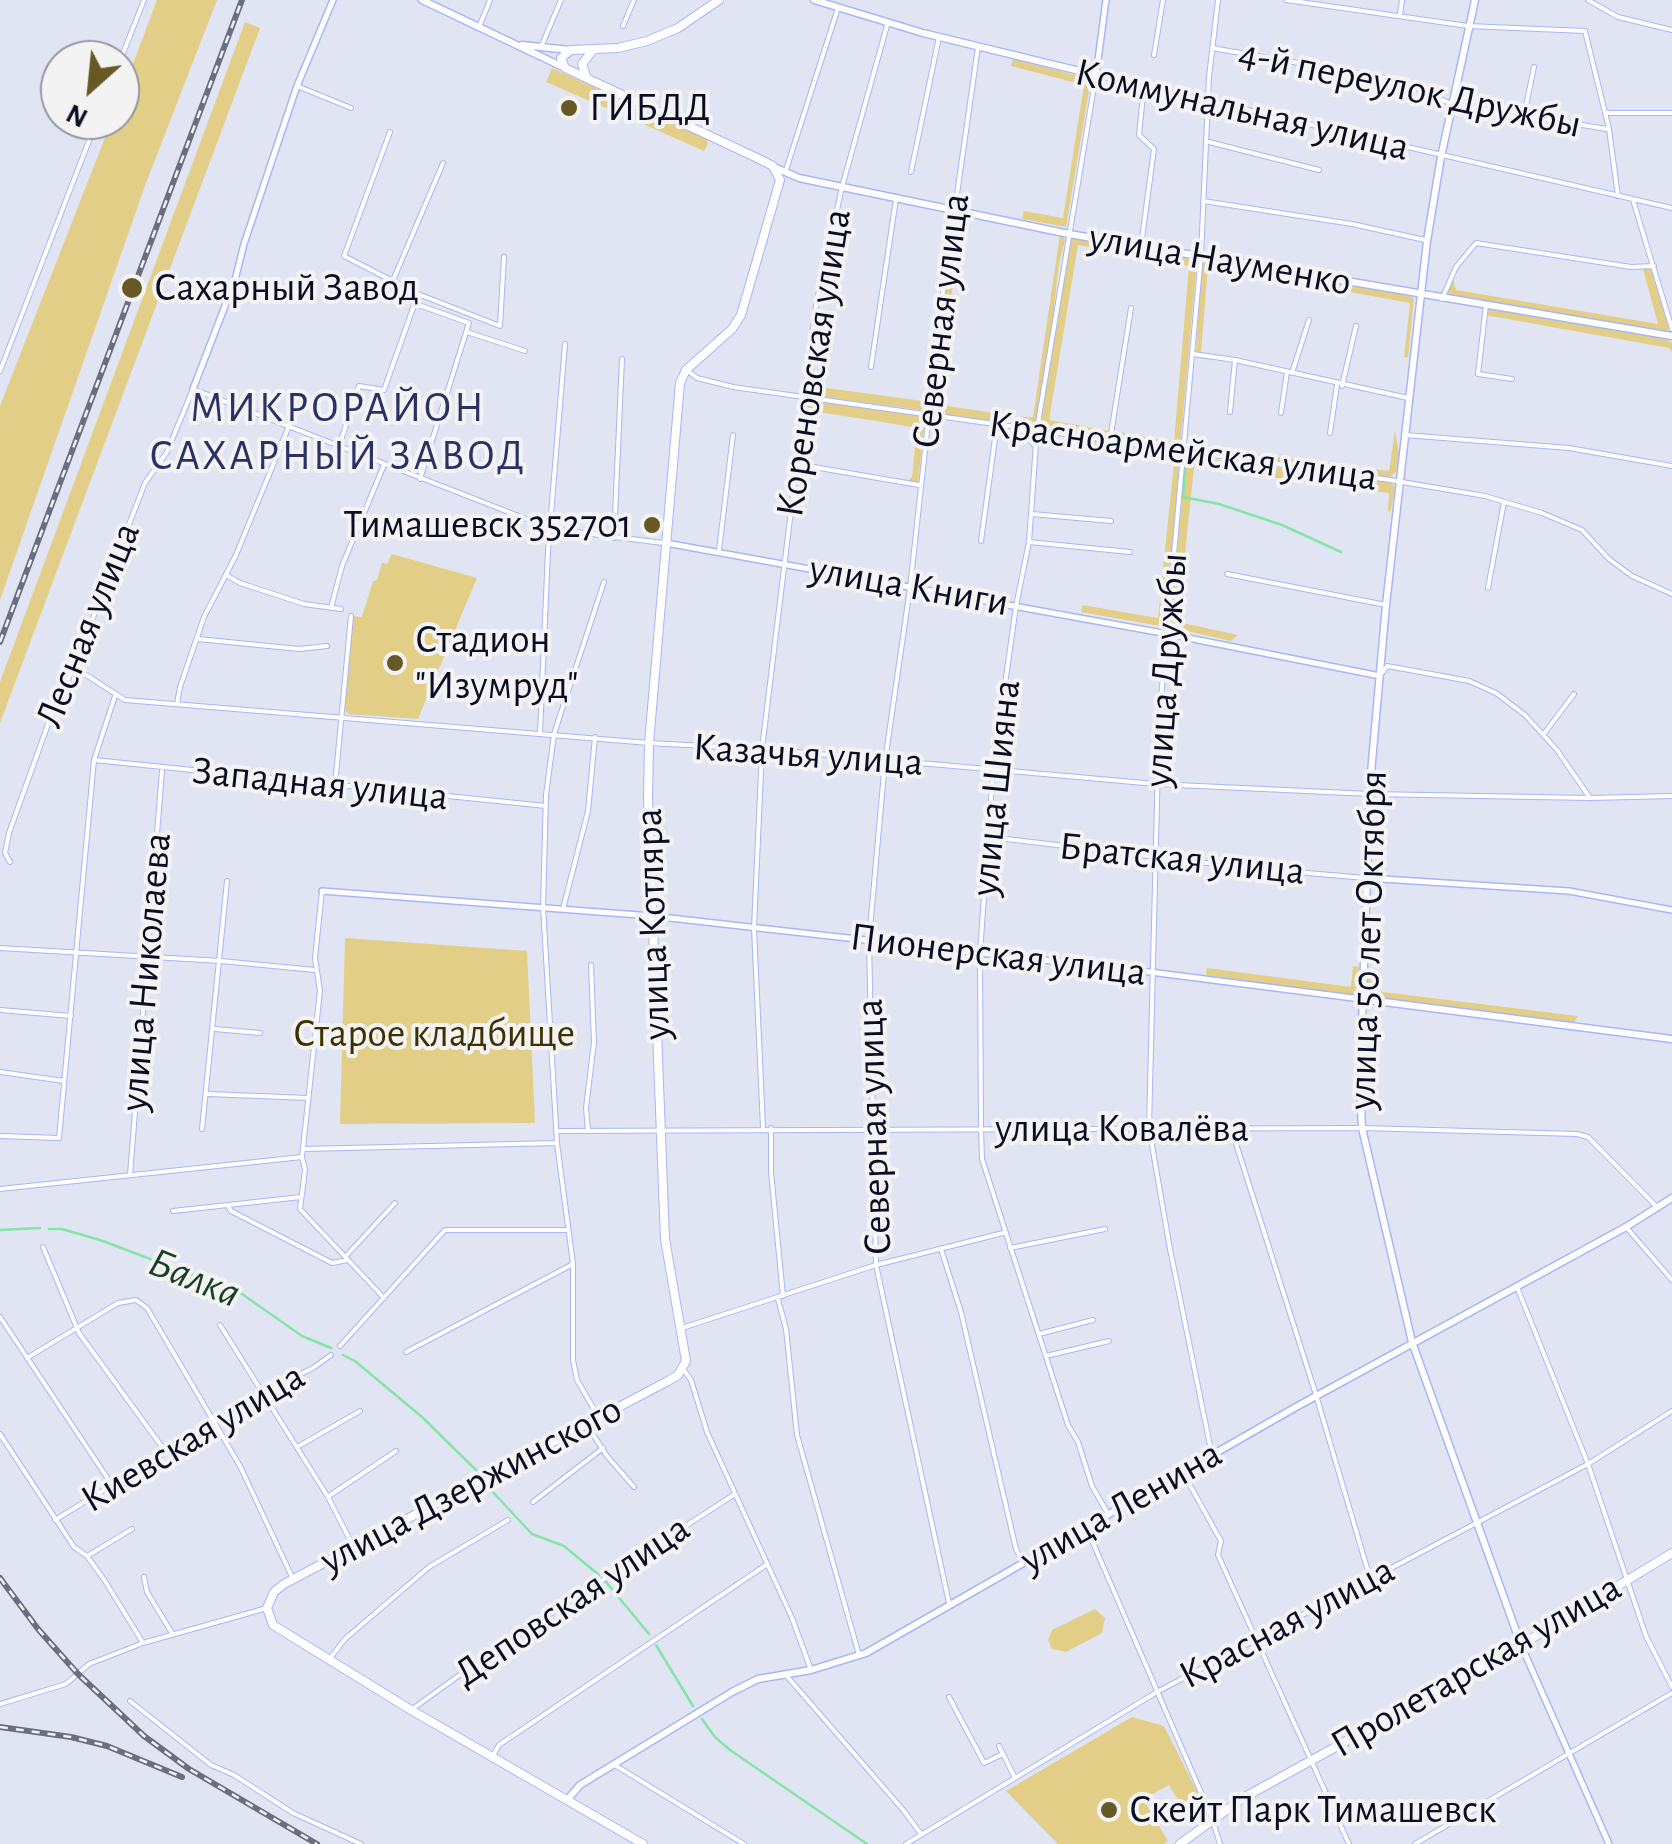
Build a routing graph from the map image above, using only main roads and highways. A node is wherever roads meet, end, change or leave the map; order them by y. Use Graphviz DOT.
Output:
graph roads {
  1 [pos="422,0"];
  2 [pos="719,0"];
  3 [pos="814,0"];
  4 [pos="1475,0"];
  5 [pos="842,5"];
  6 [pos="516,44"];
  7 [pos="594,49"];
  8 [pos="571,50"];
  9 [pos="565,68"];
  10 [pos="581,69"];
  11 [pos="1096,75"];
  12 [pos="783,176"];
  13 [pos="1420,296"];
  14 [pos="1672,333"];
  15 [pos="1361,1000"];
  16 [pos="1672,1039"];
  17 [pos="1672,1198"];
  18 [pos="1412,1342"];
  19 [pos="683,1369"];
  20 [pos="1672,1553"];
  21 [pos="1522,1645"];
  22 [pos="568,1800"];
  23 [pos="643,1844"];
  24 [pos="1180,1844"];
  1 -- 6 [label="main road"];
  2 -- 7 [label="main road"];
  3 -- 5 [label="main road, Коммунальная улица"];
  4 -- 13 [label="main road, улица 50 лет Октября"];
  5 -- 11 [label="main road, Коммунальная улица"];
  6 -- 8 [label="main road"];
  6 -- 9 [label="main road"];
  7 -- 8 [label="main road"];
  7 -- 10 [label="main road"];
  8 -- 9 [label="main road"];
  8 -- 10 [label="main road"];
  9 -- 10 [label="main road"];
  10 -- 12 [label="main road"];
  12 -- 13 [label="main road, улица Науменко"];
  12 -- 19 [label="main road, улица Котляра"];
  13 -- 14 [label="main road, улица Науменко"];
  13 -- 15 [label="main road, улица 50 лет Октября"];
  15 -- 16 [label="main road, Пионерская улица"];
  15 -- 18 [label="main road, улица 50 лет Октября"];
  17 -- 18 [label="main road, улица Ленина"];
  18 -- 21 [label="main road, улица 50 лет Октября"];
  18 -- 22 [label="main road, улица Ленина"];
  19 -- 22 [label="main road, улица Дзержинского"];
  20 -- 21 [label="main road, Пролетарская улица"];
  21 -- 24 [label="main road, Пролетарская улица"];
  22 -- 23 [label="main road"];
}
